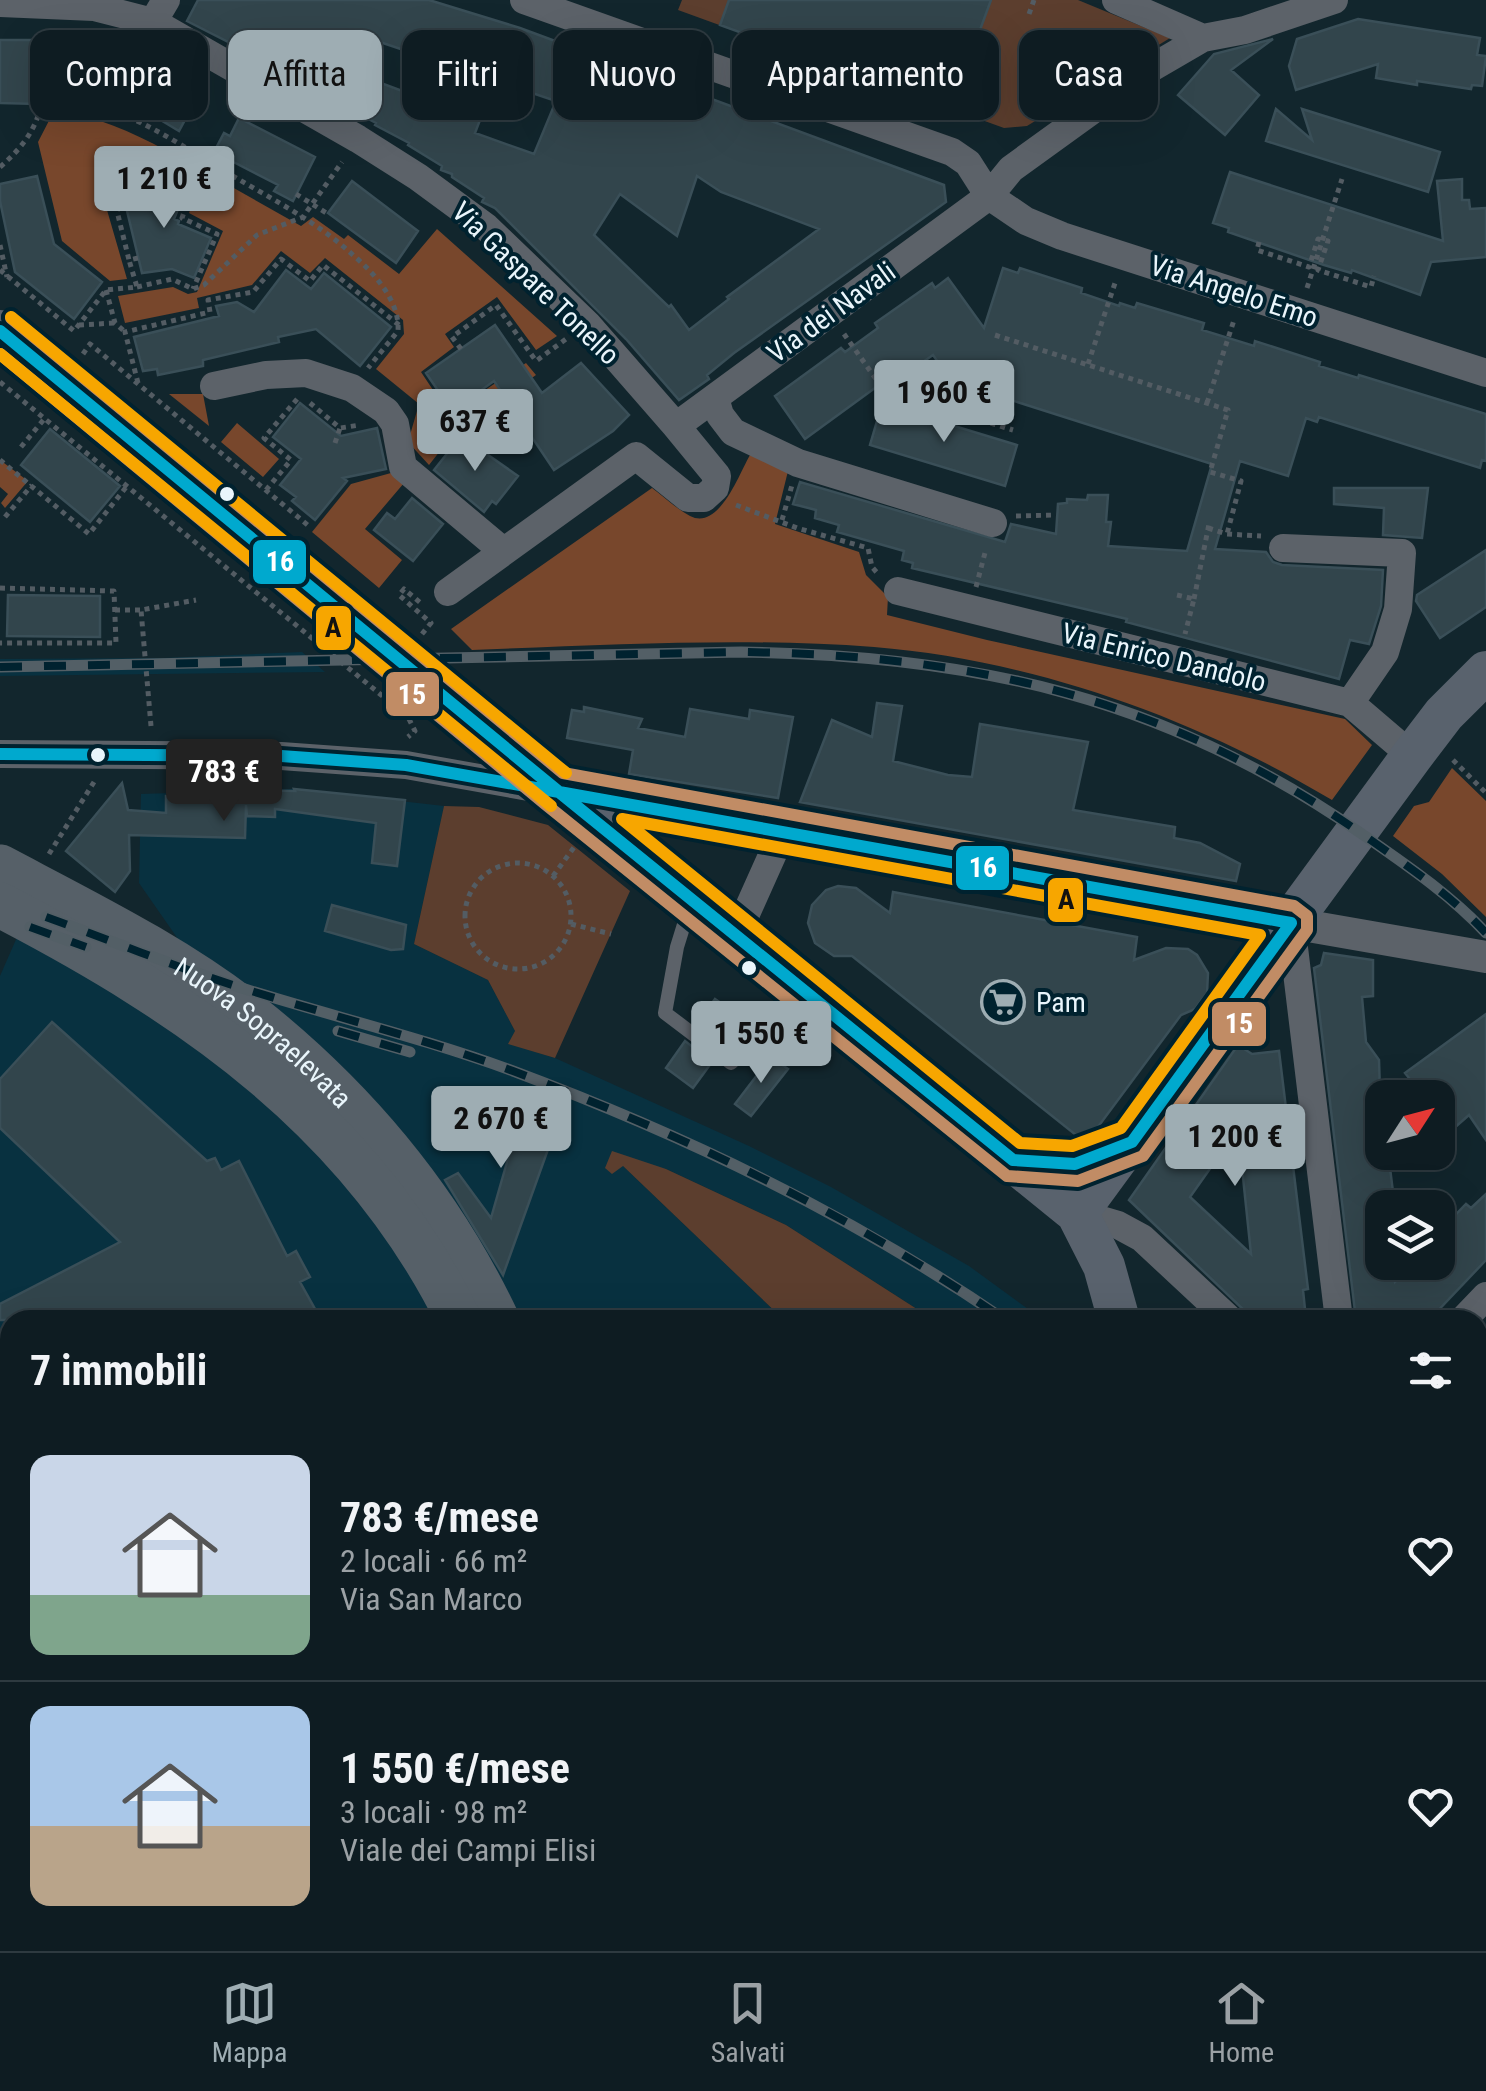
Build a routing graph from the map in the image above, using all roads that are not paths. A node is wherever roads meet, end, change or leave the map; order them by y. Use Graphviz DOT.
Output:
graph roads {
  1 [pos="524,0"];
  2 [pos="1116,0"];
  3 [pos="1334,0"];
  4 [pos="15,2"];
  5 [pos="160,7"];
  6 [pos="1203,38"];
  7 [pos="989,196"];
  8 [pos="0,331"];
  9 [pos="1486,373"];
  10 [pos="214,386"];
  11 [pos="714,398"];
  12 [pos="676,426"];
  13 [pos="994,523"];
  14 [pos="1283,548"];
  15 [pos="502,551"];
  16 [pos="898,591"];
  17 [pos="448,592"];
  18 [pos="1486,672"];
  19 [pos="1350,703"];
  20 [pos="0,754"];
  21 [pos="1432,758"];
  22 [pos="555,789"];
  23 [pos="783,831"];
  24 [pos="0,867"];
  25 [pos="692,900"];
  26 [pos="0,905"];
  27 [pos="1291,923"];
  28 [pos="736,936"];
  29 [pos="1486,957"];
  30 [pos="813,998"];
  31 [pos="1132,1142"];
  32 [pos="1014,1160"];
  33 [pos="1077,1213"];
  34 [pos="453,1310"];
  35 [pos="491,1310"];
  36 [pos="1115,1310"];
  37 [pos="1219,1310"];
  38 [pos="1338,1310"];
  1 -- 7 [label="street"];
  2 -- 6 [label="street"];
  3 -- 6 [label="street, Via dei Navali"];
  4 -- 5 [label="street, Via Gaspare Tonello"];
  5 -- 12 [label="street, Via Gaspare Tonello"];
  6 -- 7 [label="street, Via dei Navali"];
  7 -- 9 [label="street, Via Angelo Emo"];
  7 -- 11 [label="street, Via dei Navali"];
  8 -- 22 [label="main road"];
  10 -- 15 [label="street"];
  11 -- 12 [label="street, Via dei Navali"];
  11 -- 13 [label="street"];
  12 -- 15 [label="street"];
  14 -- 19 [label="street"];
  15 -- 17 [label="street"];
  16 -- 19 [label="street, Via Enrico Dandolo"];
  18 -- 21 [label="main road"];
  19 -- 21 [label="street, Via Enrico Dandolo"];
  20 -- 22 [label="street"];
  21 -- 27 [label="main road"];
  22 -- 23 [label="street"];
  22 -- 25 [label="main road"];
  23 -- 27 [label="street"];
  23 -- 28 [label="street"];
  24 -- 35 [label="highway, Nuova Sopraelevata"];
  25 -- 28 [label="main road"];
  25 -- 30 [label="lane"];
  26 -- 34 [label="highway, Nuova Sopraelevata"];
  27 -- 29 [label="street"];
  27 -- 31 [label="main road"];
  27 -- 38 [label="street"];
  28 -- 30 [label="main road"];
  30 -- 32 [label="main road"];
  31 -- 32 [label="main road"];
  31 -- 33 [label="main road"];
  32 -- 33 [label="main road"];
  33 -- 36 [label="main road"];
  33 -- 37 [label="street"];
}
